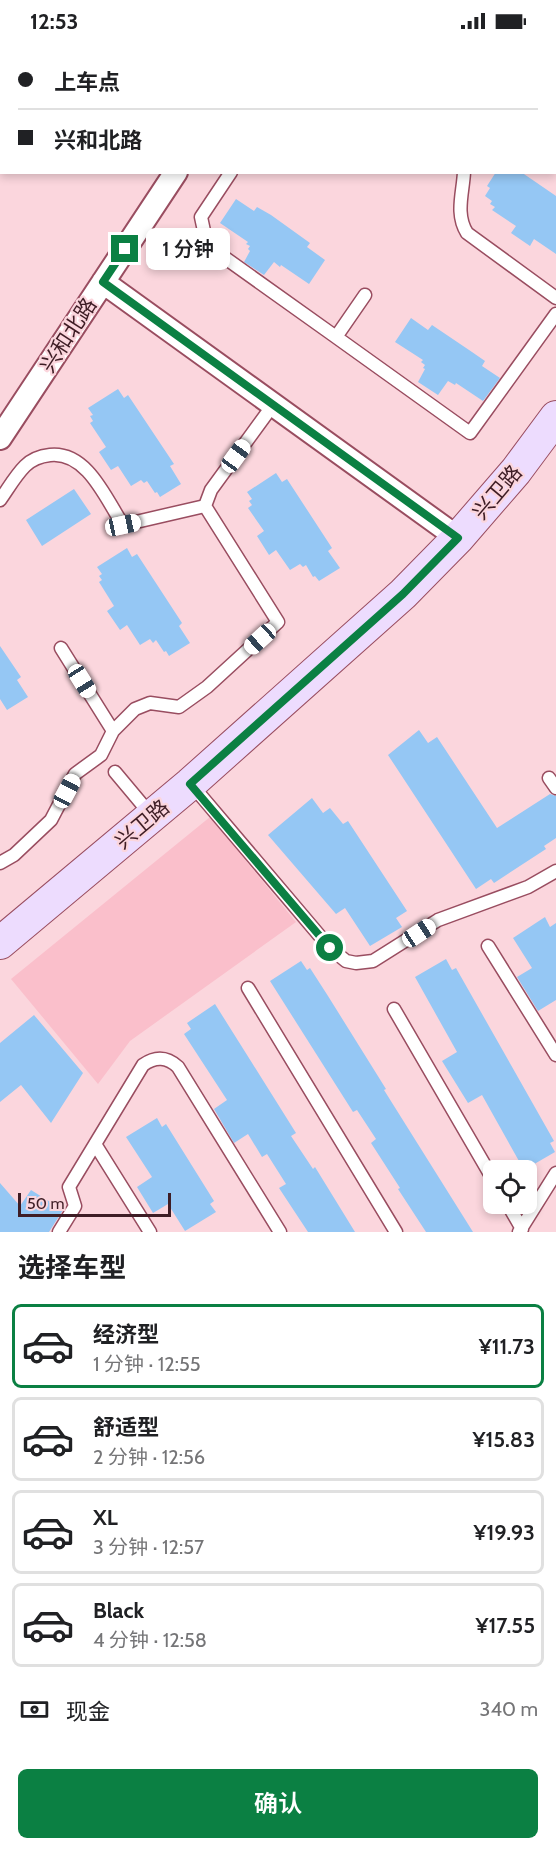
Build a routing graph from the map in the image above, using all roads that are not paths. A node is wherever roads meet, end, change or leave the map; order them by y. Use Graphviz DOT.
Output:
graph roads {
  1 [pos="556,57"];
  2 [pos="556,63"];
  3 [pos="175,174"];
  4 [pos="230,174"];
  5 [pos="464,174"];
  6 [pos="103,282"];
  7 [pos="365,295"];
  8 [pos="556,298"];
  9 [pos="556,314"];
  10 [pos="336,337"];
  11 [pos="273,405"];
  12 [pos="556,417"];
  13 [pos="0,438"];
  14 [pos="0,500"];
  15 [pos="205,506"];
  16 [pos="458,538"];
  17 [pos="61,648"];
  18 [pos="113,731"];
  19 [pos="108,763"];
  20 [pos="190,784"];
  21 [pos="151,816"];
  22 [pos="0,863"];
  23 [pos="556,870"];
  24 [pos="0,943"];
  25 [pos="488,946"];
  26 [pos="248,988"];
  27 [pos="394,1009"];
  28 [pos="556,1055"];
  29 [pos="95,1144"];
  30 [pos="483,1162"];
  31 [pos="556,1173"];
  32 [pos="512,1214"];
  33 [pos="520,1230"];
  34 [pos="59,1232"];
  35 [pos="150,1232"];
  36 [pos="280,1232"];
  37 [pos="396,1232"];
  1 -- 2 [label="lane"];
  3 -- 6 [label="street, 兴和北路"];
  4 -- 10 [label="lane"];
  5 -- 8 [label="lane"];
  6 -- 11 [label="street"];
  6 -- 13 [label="street, 兴和北路"];
  7 -- 10 [label="lane"];
  9 -- 10 [label="lane"];
  11 -- 15 [label="lane"];
  11 -- 16 [label="street"];
  12 -- 16 [label="street, 兴卫路"];
  14 -- 15 [label="lane"];
  15 -- 18 [label="lane"];
  16 -- 20 [label="street, 兴卫路"];
  17 -- 18 [label="lane"];
  18 -- 19 [label="lane"];
  19 -- 21 [label="lane"];
  19 -- 22 [label="lane"];
  20 -- 21 [label="street, 兴卫路"];
  20 -- 23 [label="lane"];
  21 -- 24 [label="street, 兴卫路"];
  25 -- 28 [label="lane"];
  26 -- 37 [label="lane"];
  27 -- 30 [label="lane"];
  29 -- 34 [label="lane"];
  29 -- 35 [label="lane"];
  29 -- 36 [label="lane"];
  31 -- 33 [label="lane"];
  32 -- 33 [label="lane"];
}
